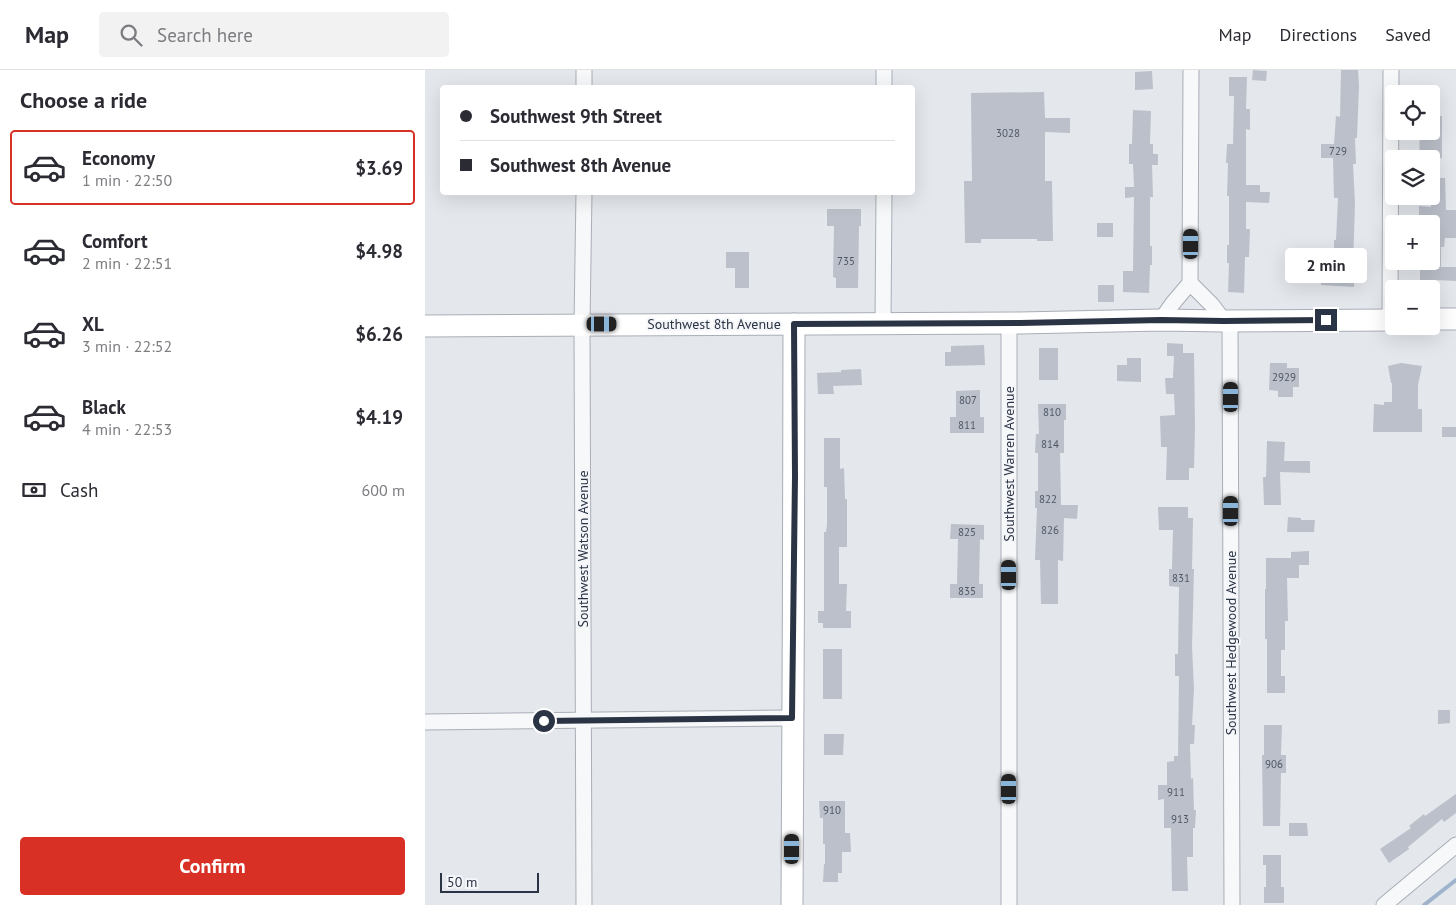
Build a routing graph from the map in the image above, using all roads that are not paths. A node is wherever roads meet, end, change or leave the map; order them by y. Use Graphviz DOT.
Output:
graph roads {
  1 [pos="584,70"];
  2 [pos="884,70"];
  3 [pos="1191,70"];
  4 [pos="1391,70"];
  5 [pos="584,85"];
  6 [pos="884,85"];
  7 [pos="584,195"];
  8 [pos="884,195"];
  9 [pos="1392,280"];
  10 [pos="1190,283"];
  11 [pos="1440,319"];
  12 [pos="1456,319"];
  13 [pos="1161,320"];
  14 [pos="1385,320"];
  15 [pos="1227,321"];
  16 [pos="883,323"];
  17 [pos="1009,323"];
  18 [pos="794,324"];
  19 [pos="582,325"];
  20 [pos="425,326"];
  21 [pos="792,718"];
  22 [pos="583,720"];
  23 [pos="425,722"];
  24 [pos="1456,845"];
  25 [pos="584,905"];
  26 [pos="792,905"];
  27 [pos="1009,905"];
  28 [pos="1232,905"];
  29 [pos="1384,905"];
  1 -- 5 [label="street"];
  2 -- 6 [label="street"];
  3 -- 10 [label="street"];
  4 -- 9 [label="street"];
  7 -- 19 [label="street, Southwest Watson Avenue"];
  8 -- 16 [label="street"];
  10 -- 13 [label="street"];
  10 -- 15 [label="street"];
  11 -- 12 [label="street"];
  13 -- 15 [label="street, Southwest 8th Avenue"];
  13 -- 17 [label="street, Southwest 8th Avenue"];
  14 -- 15 [label="street, Southwest 8th Avenue"];
  15 -- 28 [label="street, Southwest Hedgewood Avenue"];
  16 -- 17 [label="street, Southwest 8th Avenue"];
  16 -- 18 [label="street, Southwest 8th Avenue"];
  17 -- 27 [label="street, Southwest Warren Avenue"];
  18 -- 19 [label="street, Southwest 8th Avenue"];
  18 -- 21 [label="street"];
  19 -- 20 [label="street, Southwest 8th Avenue"];
  19 -- 22 [label="street, Southwest Watson Avenue"];
  21 -- 22 [label="street"];
  21 -- 26 [label="street"];
  22 -- 23 [label="street"];
  22 -- 25 [label="street, Southwest Watson Avenue"];
  24 -- 29 [label="street"];
}
